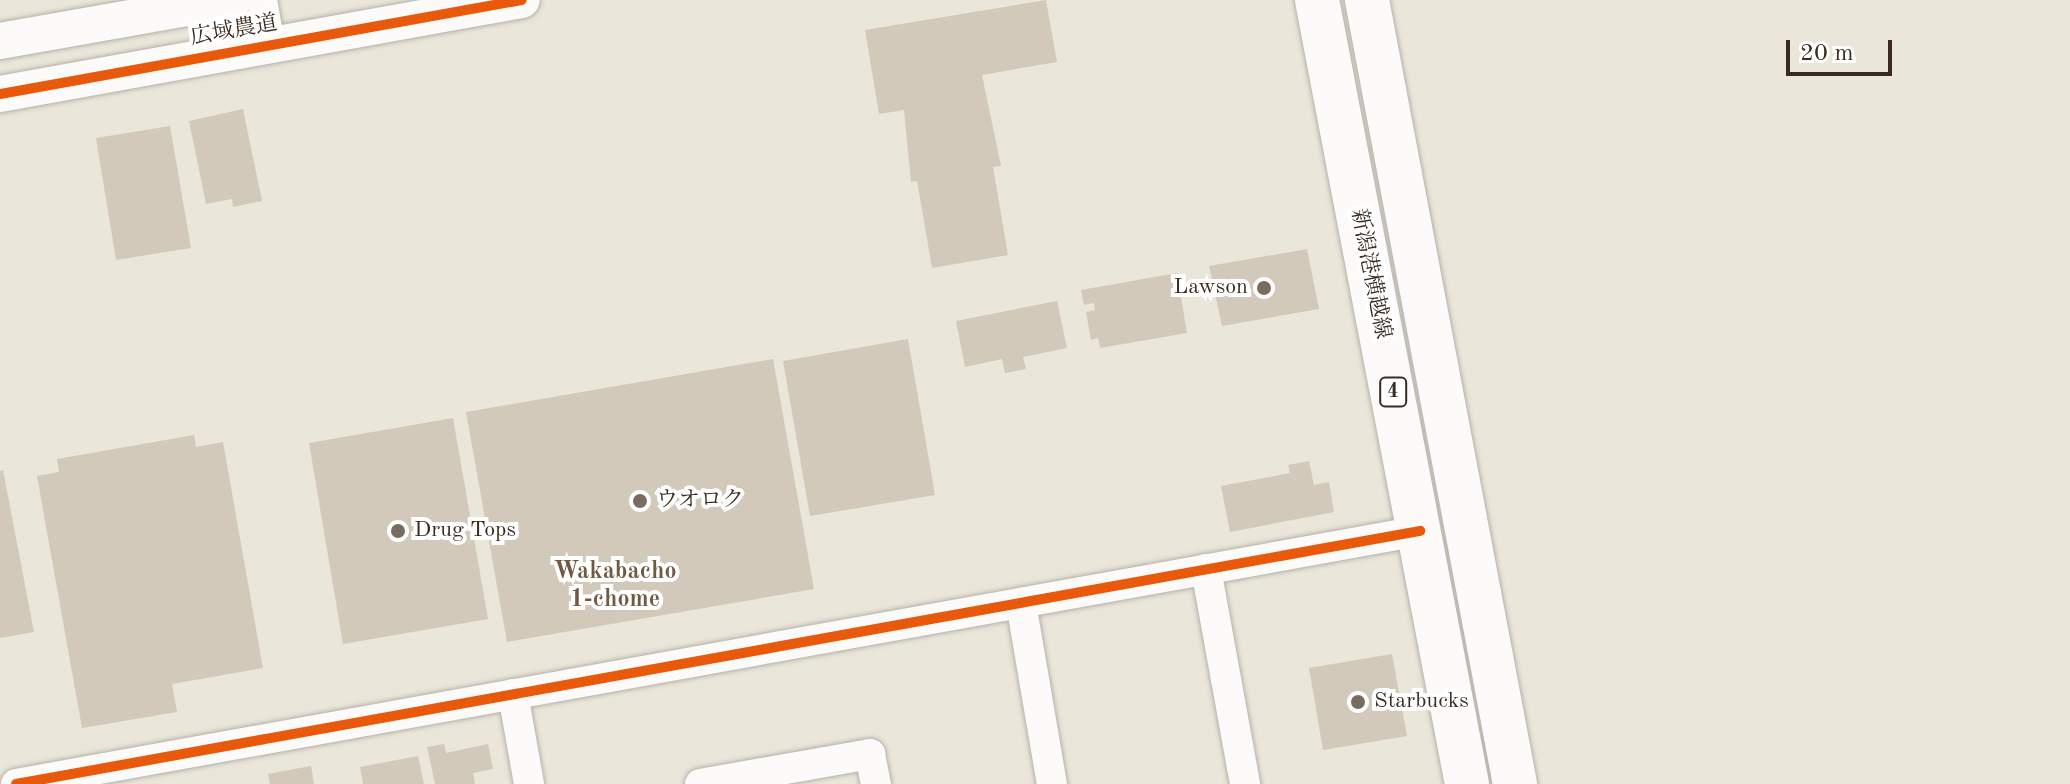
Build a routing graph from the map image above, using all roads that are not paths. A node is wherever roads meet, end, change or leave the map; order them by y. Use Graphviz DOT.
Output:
graph roads {
  1 [pos="233,0"];
  2 [pos="262,0"];
  3 [pos="522,0"];
  4 [pos="1317,0"];
  5 [pos="1367,0"];
  6 [pos="0,41"];
  7 [pos="270,45"];
  8 [pos="0,94"];
  9 [pos="1420,531"];
  10 [pos="1206,569"];
  11 [pos="1021,603"];
  12 [pos="513,694"];
  13 [pos="16,784"];
  14 [pos="529,784"];
  15 [pos="700,784"];
  16 [pos="876,784"];
  17 [pos="1052,784"];
  18 [pos="1245,784"];
  19 [pos="1467,784"];
  20 [pos="1515,784"];
  1 -- 6 [label="street, 広域農道"];
  2 -- 7 [label="street"];
  3 -- 7 [label="street, 広域農道"];
  4 -- 9 [label="main road, 新潟港横越線 / 4"];
  5 -- 20 [label="main road, 4"];
  7 -- 8 [label="street, 広域農道"];
  9 -- 10 [label="street"];
  9 -- 19 [label="main road, 新潟港横越線 / 4"];
  10 -- 11 [label="street"];
  10 -- 18 [label="street"];
  11 -- 12 [label="street"];
  11 -- 17 [label="street"];
  12 -- 13 [label="street"];
  12 -- 14 [label="street"];
  15 -- 16 [label="street"];
}
